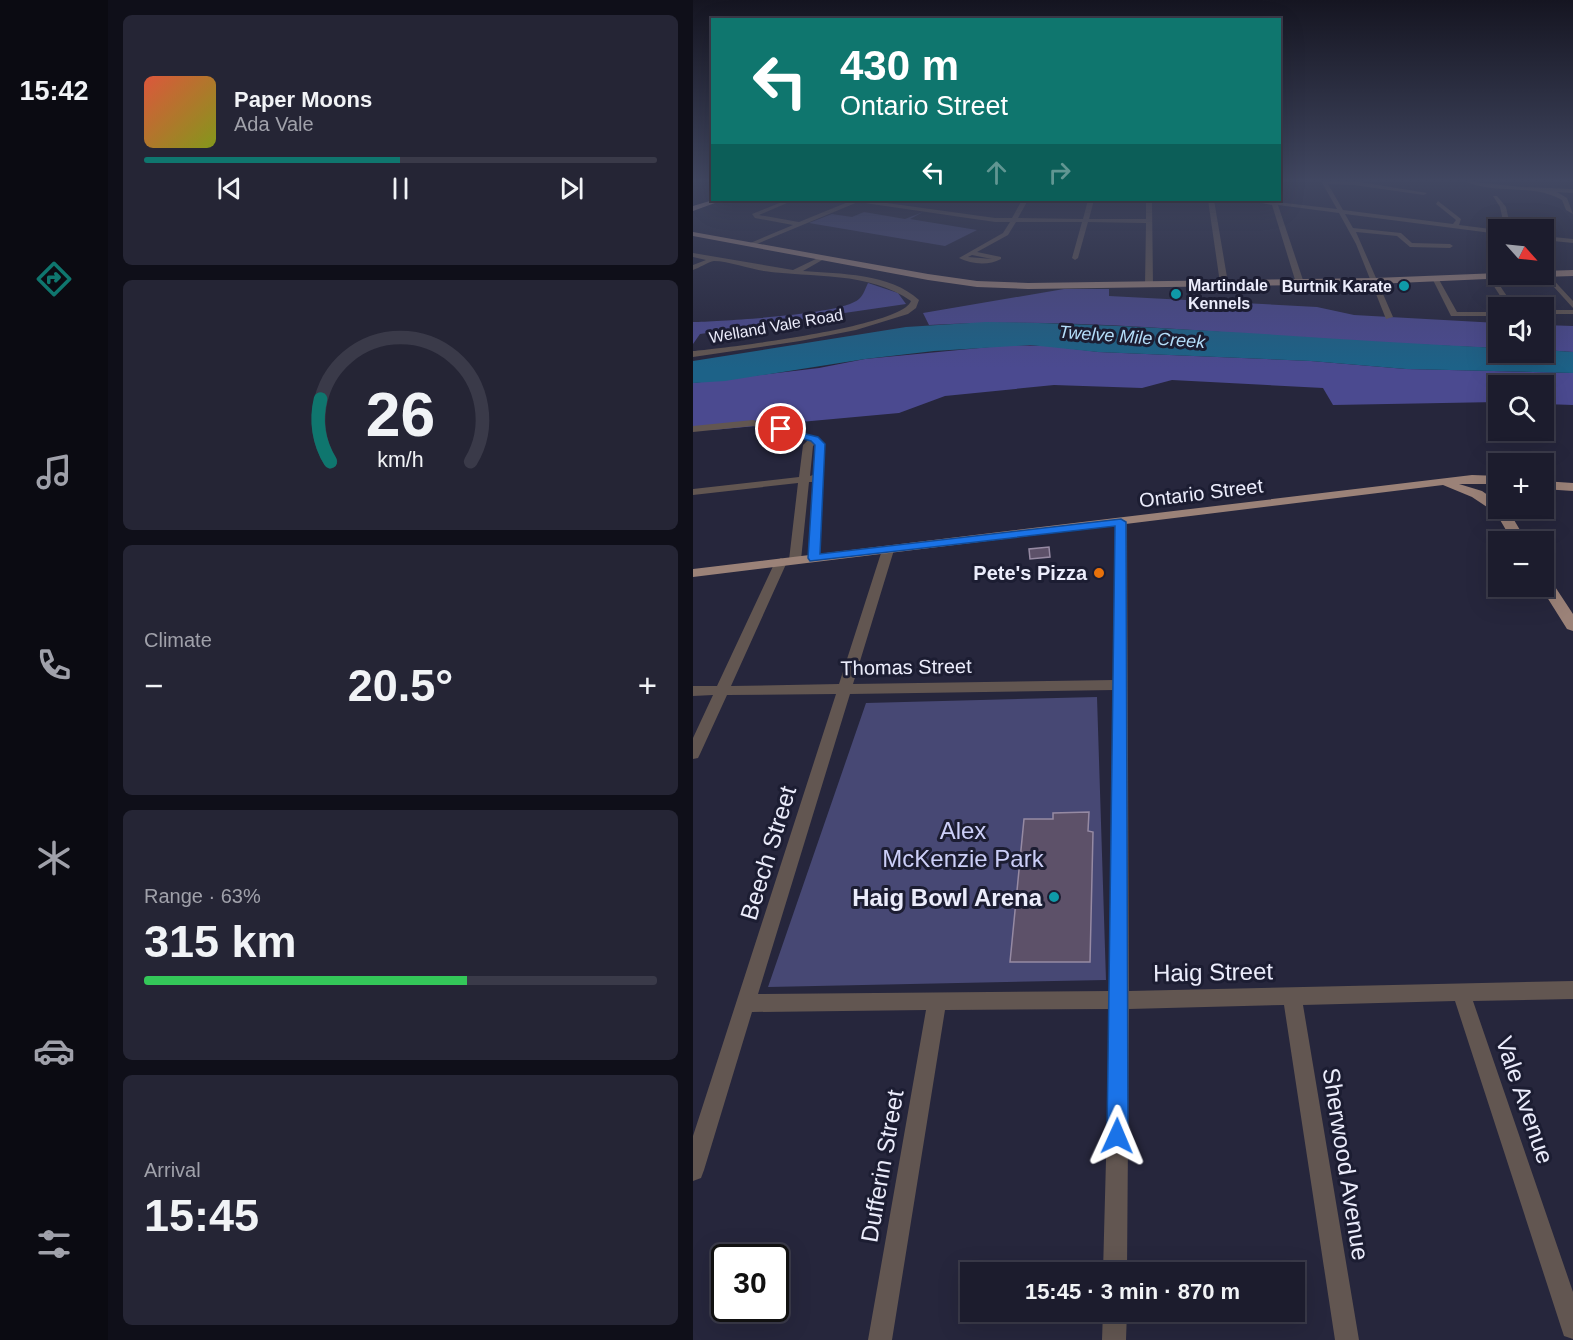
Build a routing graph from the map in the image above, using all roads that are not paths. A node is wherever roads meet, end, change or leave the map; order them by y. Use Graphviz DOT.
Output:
graph roads {
  1 [pos="743,244"];
  2 [pos="753,244"];
  3 [pos="988,244"];
  4 [pos="1076,244"];
  5 [pos="1148,244"];
  6 [pos="1218,244"];
  7 [pos="1287,244"];
  8 [pos="1358,244"];
  9 [pos="1409,244"];
  10 [pos="750,245"];
  11 [pos="1450,246"];
  12 [pos="970,253"];
  13 [pos="693,255"];
  14 [pos="822,258"];
  15 [pos="713,259"];
  16 [pos="1069,260"];
  17 [pos="693,268"];
  18 [pos="795,272"];
  19 [pos="1573,273"];
  20 [pos="1554,274"];
  21 [pos="1488,276"];
  22 [pos="1434,278"];
  23 [pos="1375,281"];
  24 [pos="1300,283"];
  25 [pos="1224,284"];
  26 [pos="1149,285"];
  27 [pos="1554,285"];
  28 [pos="1573,306"];
  29 [pos="1554,312"];
  30 [pos="1573,312"];
  31 [pos="1488,314"];
  32 [pos="1389,317"];
  33 [pos="693,354"];
  34 [pos="693,429"];
  35 [pos="815,439"];
  36 [pos="818,478"];
  37 [pos="804,480"];
  38 [pos="1488,480"];
  39 [pos="1436,482"];
  40 [pos="1554,486"];
  41 [pos="1573,488"];
  42 [pos="693,492"];
  43 [pos="1488,501"];
  44 [pos="1121,522"];
  45 [pos="888,550"];
  46 [pos="814,558"];
  47 [pos="788,561"];
  48 [pos="693,573"];
  49 [pos="1554,596"];
  50 [pos="1573,626"];
  51 [pos="1120,685"];
  52 [pos="845,687"];
  53 [pos="693,691"];
  54 [pos="722,691"];
  55 [pos="693,754"];
  56 [pos="1573,990"];
  57 [pos="1461,992"];
  58 [pos="1292,996"];
  59 [pos="1120,1000"];
  60 [pos="937,1002"];
  61 [pos="745,1003"];
  62 [pos="693,1170"];
  63 [pos="1115,1262"];
  64 [pos="1115,1322"];
  65 [pos="1573,1327"];
  66 [pos="880,1340"];
  67 [pos="1114,1340"];
  68 [pos="1347,1340"];
  1 -- 10 [label="main road"];
  2 -- 10 [label="street"];
  3 -- 12 [label="street"];
  4 -- 16 [label="street"];
  5 -- 26 [label="street"];
  6 -- 25 [label="street"];
  7 -- 24 [label="street"];
  8 -- 23 [label="street"];
  9 -- 11 [label="street"];
  10 -- 14 [label="main road"];
  13 -- 15 [label="street"];
  14 -- 18 [label="street"];
  14 -- 26 [label="main road"];
  15 -- 17 [label="street"];
  15 -- 18 [label="street"];
  18 -- 33 [label="street, Welland Vale Road"];
  19 -- 20 [label="main road"];
  21 -- 22 [label="main road"];
  22 -- 23 [label="main road"];
  22 -- 31 [label="street"];
  23 -- 24 [label="main road"];
  23 -- 32 [label="street"];
  24 -- 25 [label="main road"];
  25 -- 26 [label="main road"];
  27 -- 28 [label="street"];
  29 -- 30 [label="street"];
  34 -- 35 [label="street"];
  35 -- 36 [label="street"];
  35 -- 37 [label="street"];
  36 -- 37 [label="street"];
  36 -- 46 [label="street"];
  37 -- 42 [label="street"];
  37 -- 47 [label="street"];
  38 -- 39 [label="main road, Ontario Street"];
  39 -- 43 [label="main road"];
  39 -- 44 [label="main road, Ontario Street"];
  40 -- 41 [label="main road"];
  44 -- 45 [label="main road, Ontario Street"];
  44 -- 51 [label="street"];
  45 -- 46 [label="main road, Ontario Street"];
  45 -- 52 [label="street, Beech Street"];
  46 -- 47 [label="main road, Ontario Street"];
  47 -- 48 [label="main road, Ontario Street"];
  47 -- 54 [label="street"];
  49 -- 50 [label="main road"];
  51 -- 52 [label="street, Thomas Street"];
  51 -- 59 [label="street"];
  52 -- 54 [label="street, Thomas Street"];
  52 -- 61 [label="street, Beech Street"];
  53 -- 54 [label="street, Thomas Street"];
  54 -- 55 [label="street"];
  56 -- 57 [label="street, Haig Street"];
  57 -- 58 [label="street, Haig Street"];
  57 -- 65 [label="street, Vale Avenue"];
  58 -- 59 [label="street, Haig Street"];
  58 -- 68 [label="street, Sherwood Avenue"];
  59 -- 60 [label="street, Haig Street"];
  59 -- 63 [label="street"];
  60 -- 61 [label="street, Haig Street"];
  60 -- 66 [label="street, Dufferin Street"];
  61 -- 62 [label="street, Beech Street"];
  64 -- 67 [label="street"];
}
